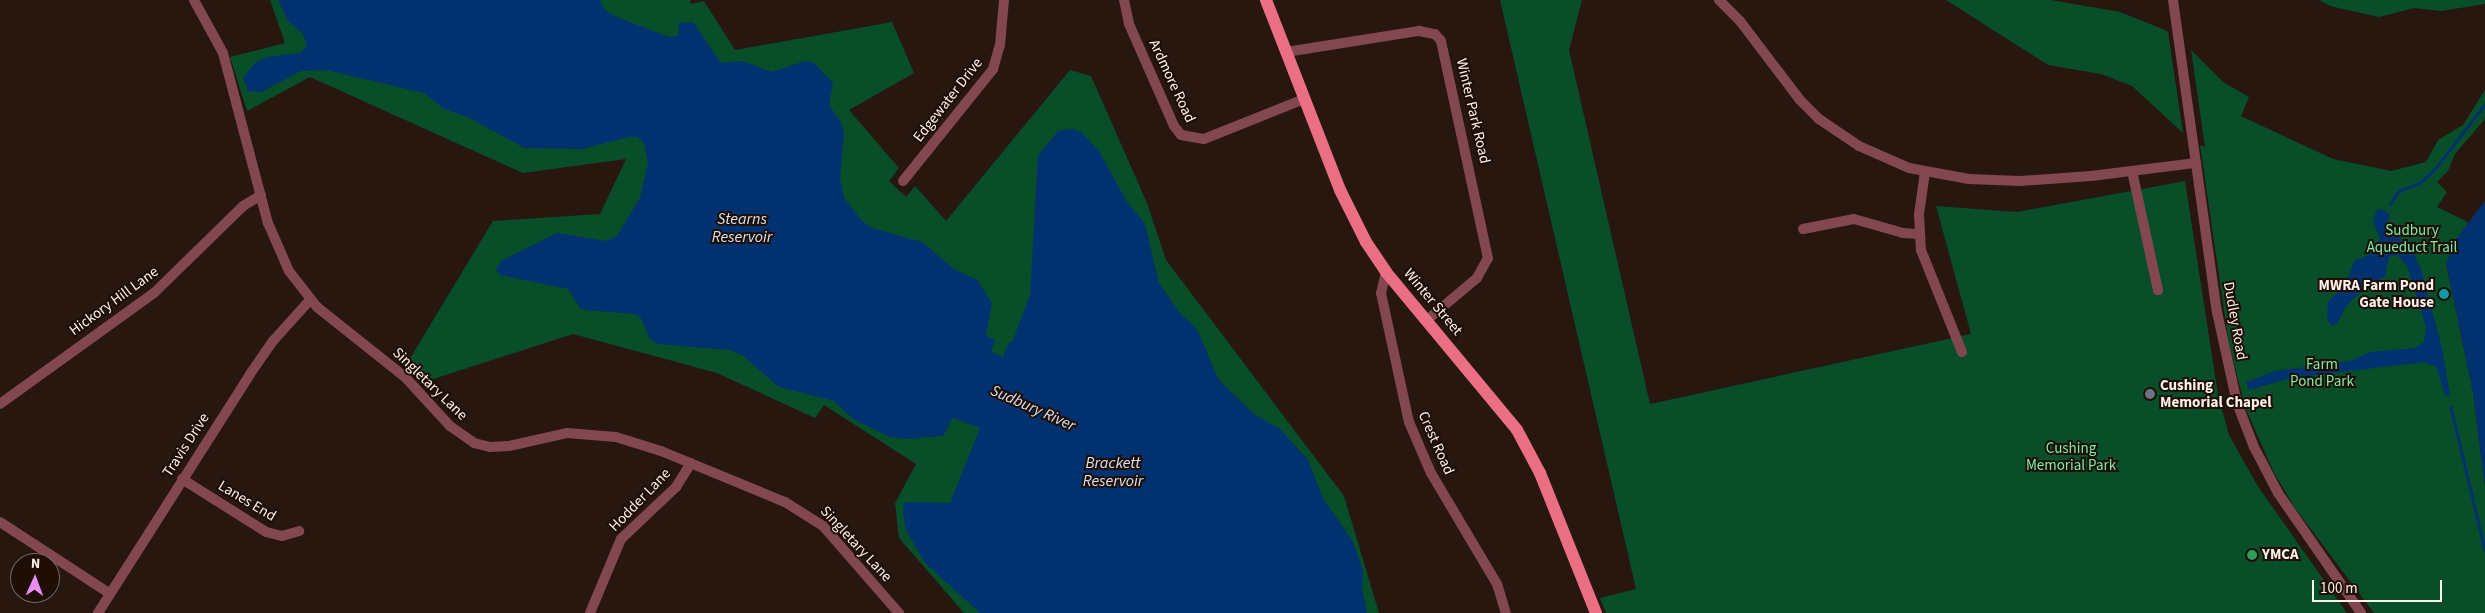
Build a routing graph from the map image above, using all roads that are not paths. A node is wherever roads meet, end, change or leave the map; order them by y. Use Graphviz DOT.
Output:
graph roads {
  1 [pos="194,0"];
  2 [pos="1004,0"];
  3 [pos="1124,0"];
  4 [pos="1266,0"];
  5 [pos="1719,0"];
  6 [pos="2173,0"];
  7 [pos="1286,52"];
  8 [pos="1304,99"];
  9 [pos="2196,163"];
  10 [pos="2132,171"];
  11 [pos="1925,172"];
  12 [pos="903,181"];
  13 [pos="261,195"];
  14 [pos="1802,229"];
  15 [pos="1919,234"];
  16 [pos="1386,272"];
  17 [pos="2158,290"];
  18 [pos="310,300"];
  19 [pos="1427,320"];
  20 [pos="1962,352"];
  21 [pos="0,404"];
  22 [pos="690,463"];
  23 [pos="182,479"];
  24 [pos="0,522"];
  25 [pos="299,531"];
  26 [pos="110,593"];
  27 [pos="98,613"];
  28 [pos="590,613"];
  29 [pos="899,613"];
  30 [pos="1506,613"];
  31 [pos="1596,613"];
  32 [pos="2361,613"];
  1 -- 13 [label="street, Singletary Lane"];
  2 -- 12 [label="street, Edgewater Drive"];
  3 -- 8 [label="street, Ardmore Road"];
  4 -- 7 [label="main road, Winter Street"];
  5 -- 11 [label="street"];
  6 -- 9 [label="street, Dudley Road"];
  7 -- 8 [label="main road, Winter Street"];
  7 -- 19 [label="street, Winter Park Road"];
  8 -- 16 [label="main road, Winter Street"];
  9 -- 10 [label="street"];
  9 -- 32 [label="street, Dudley Road"];
  10 -- 11 [label="street"];
  10 -- 17 [label="street"];
  11 -- 15 [label="street"];
  13 -- 18 [label="street, Singletary Lane"];
  13 -- 21 [label="street, Hickory Hill Lane"];
  14 -- 15 [label="street"];
  15 -- 20 [label="street"];
  16 -- 19 [label="main road, Winter Street"];
  16 -- 30 [label="street, Crest Road"];
  18 -- 22 [label="street, Singletary Lane"];
  18 -- 23 [label="street, Travis Drive"];
  19 -- 31 [label="main road, Winter Street"];
  22 -- 28 [label="street, Hodder Lane"];
  22 -- 29 [label="street, Singletary Lane"];
  23 -- 25 [label="street, Lanes End"];
  23 -- 26 [label="street, Travis Drive"];
  24 -- 26 [label="street"];
  26 -- 27 [label="street, Travis Drive"];
}
